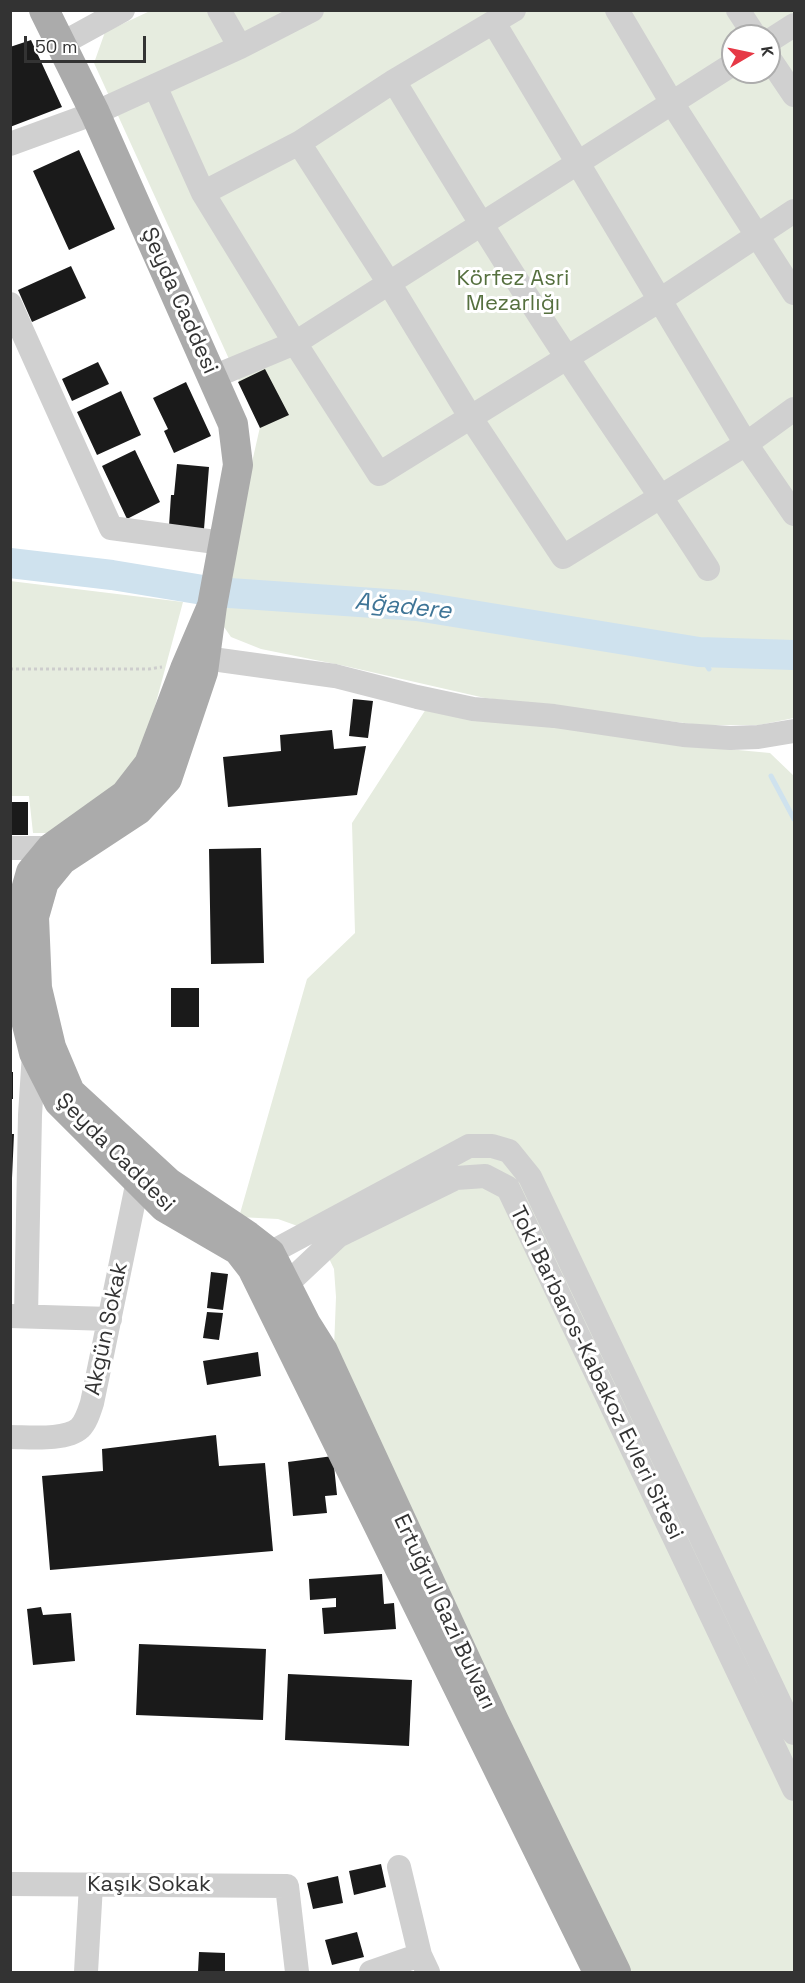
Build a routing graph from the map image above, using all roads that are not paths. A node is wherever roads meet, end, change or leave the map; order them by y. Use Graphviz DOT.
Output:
graph roads {
  1 [pos="44,10"];
  2 [pos="123,10"];
  3 [pos="219,10"];
  4 [pos="312,10"];
  5 [pos="617,10"];
  6 [pos="738,10"];
  7 [pos="504,17"];
  8 [pos="747,24"];
  9 [pos="795,25"];
  10 [pos="781,34"];
  11 [pos="61,44"];
  12 [pos="240,47"];
  13 [pos="721,72"];
  14 [pos="781,75"];
  15 [pos="394,81"];
  16 [pos="155,86"];
  17 [pos="795,95"];
  18 [pos="672,103"];
  19 [pos="95,113"];
  20 [pos="299,142"];
  21 [pos="10,144"];
  22 [pos="578,163"];
  23 [pos="202,193"];
  24 [pos="795,211"];
  25 [pos="480,225"];
  26 [pos="757,236"];
  27 [pos="389,283"];
  28 [pos="795,293"];
  29 [pos="660,300"];
  30 [pos="10,304"];
  31 [pos="295,344"];
  32 [pos="567,358"];
  33 [pos="213,377"];
  34 [pos="795,409"];
  35 [pos="471,418"];
  36 [pos="746,444"];
  37 [pos="661,497"];
  38 [pos="795,514"];
  39 [pos="223,543"];
  40 [pos="708,569"];
  41 [pos="193,662"];
  42 [pos="795,731"];
  43 [pos="10,848"];
  44 [pos="51,848"];
  45 [pos="81,848"];
  46 [pos="43,1050"];
  47 [pos="141,1170"];
  48 [pos="270,1253"];
  49 [pos="276,1292"];
  50 [pos="18,1316"];
  51 [pos="110,1319"];
  52 [pos="10,1437"];
  53 [pos="795,1733"];
  54 [pos="795,1789"];
  55 [pos="399,1867"];
  56 [pos="10,1884"];
  57 [pos="91,1885"];
  58 [pos="424,1964"];
  59 [pos="86,1972"];
  60 [pos="297,1972"];
  61 [pos="371,1972"];
  62 [pos="598,1972"];
  63 [pos="616,1972"];
  1 -- 11 [label="main road, Şeyda Caddesi"];
  2 -- 11 [label="street"];
  3 -- 12 [label="street"];
  4 -- 12 [label="street"];
  5 -- 18 [label="street"];
  6 -- 8 [label="street"];
  7 -- 15 [label="street"];
  7 -- 22 [label="street"];
  9 -- 10 [label="street"];
  11 -- 19 [label="main road, Şeyda Caddesi"];
  12 -- 16 [label="street"];
  13 -- 18 [label="street"];
  14 -- 17 [label="street"];
  15 -- 20 [label="street"];
  15 -- 25 [label="street"];
  16 -- 19 [label="street"];
  16 -- 23 [label="street"];
  18 -- 22 [label="street"];
  18 -- 26 [label="street"];
  19 -- 21 [label="street"];
  19 -- 33 [label="main road, Şeyda Caddesi"];
  20 -- 23 [label="street"];
  20 -- 27 [label="street"];
  22 -- 25 [label="street"];
  22 -- 29 [label="street"];
  23 -- 31 [label="street"];
  24 -- 26 [label="street"];
  25 -- 27 [label="street"];
  25 -- 32 [label="street"];
  26 -- 28 [label="street"];
  26 -- 29 [label="street"];
  27 -- 31 [label="street"];
  27 -- 35 [label="street"];
  29 -- 32 [label="street"];
  29 -- 36 [label="street"];
  30 -- 39 [label="street"];
  31 -- 33 [label="street"];
  31 -- 35 [label="street"];
  32 -- 35 [label="street"];
  32 -- 37 [label="street"];
  33 -- 39 [label="main road, Şeyda Caddesi"];
  34 -- 36 [label="street"];
  35 -- 37 [label="street"];
  36 -- 37 [label="street"];
  36 -- 38 [label="street"];
  37 -- 40 [label="street"];
  39 -- 41 [label="main road, Şeyda Caddesi"];
  41 -- 42 [label="street"];
  41 -- 44 [label="main road, Şeyda Caddesi"];
  41 -- 45 [label="main road, Şeyda Caddesi"];
  43 -- 44 [label="street"];
  44 -- 45 [label="street"];
  44 -- 46 [label="main road, Şeyda Caddesi"];
  45 -- 46 [label="main road, Şeyda Caddesi"];
  46 -- 47 [label="main road, Şeyda Caddesi"];
  46 -- 50 [label="street"];
  47 -- 48 [label="main road, Şeyda Caddesi"];
  47 -- 49 [label="main road, Şeyda Caddesi"];
  47 -- 51 [label="street, Akgün Sokak"];
  48 -- 49 [label="main road, Ertuğrul Gazi Bulvarı"];
  48 -- 53 [label="street, Toki Barbaros-Kabakoz Evleri Sitesi"];
  49 -- 54 [label="street, Toki Barbaros-Kabakoz Evleri Sitesi"];
  49 -- 62 [label="main road, Ertuğrul Gazi Bulvarı"];
  49 -- 63 [label="main road, Ertuğrul Gazi Bulvarı"];
  50 -- 51 [label="street"];
  51 -- 52 [label="street, Akgün Sokak"];
  55 -- 58 [label="street"];
  56 -- 57 [label="street, Kaşık Sokak"];
  57 -- 59 [label="street"];
  57 -- 60 [label="street, Kaşık Sokak"];
  58 -- 61 [label="street"];
}
